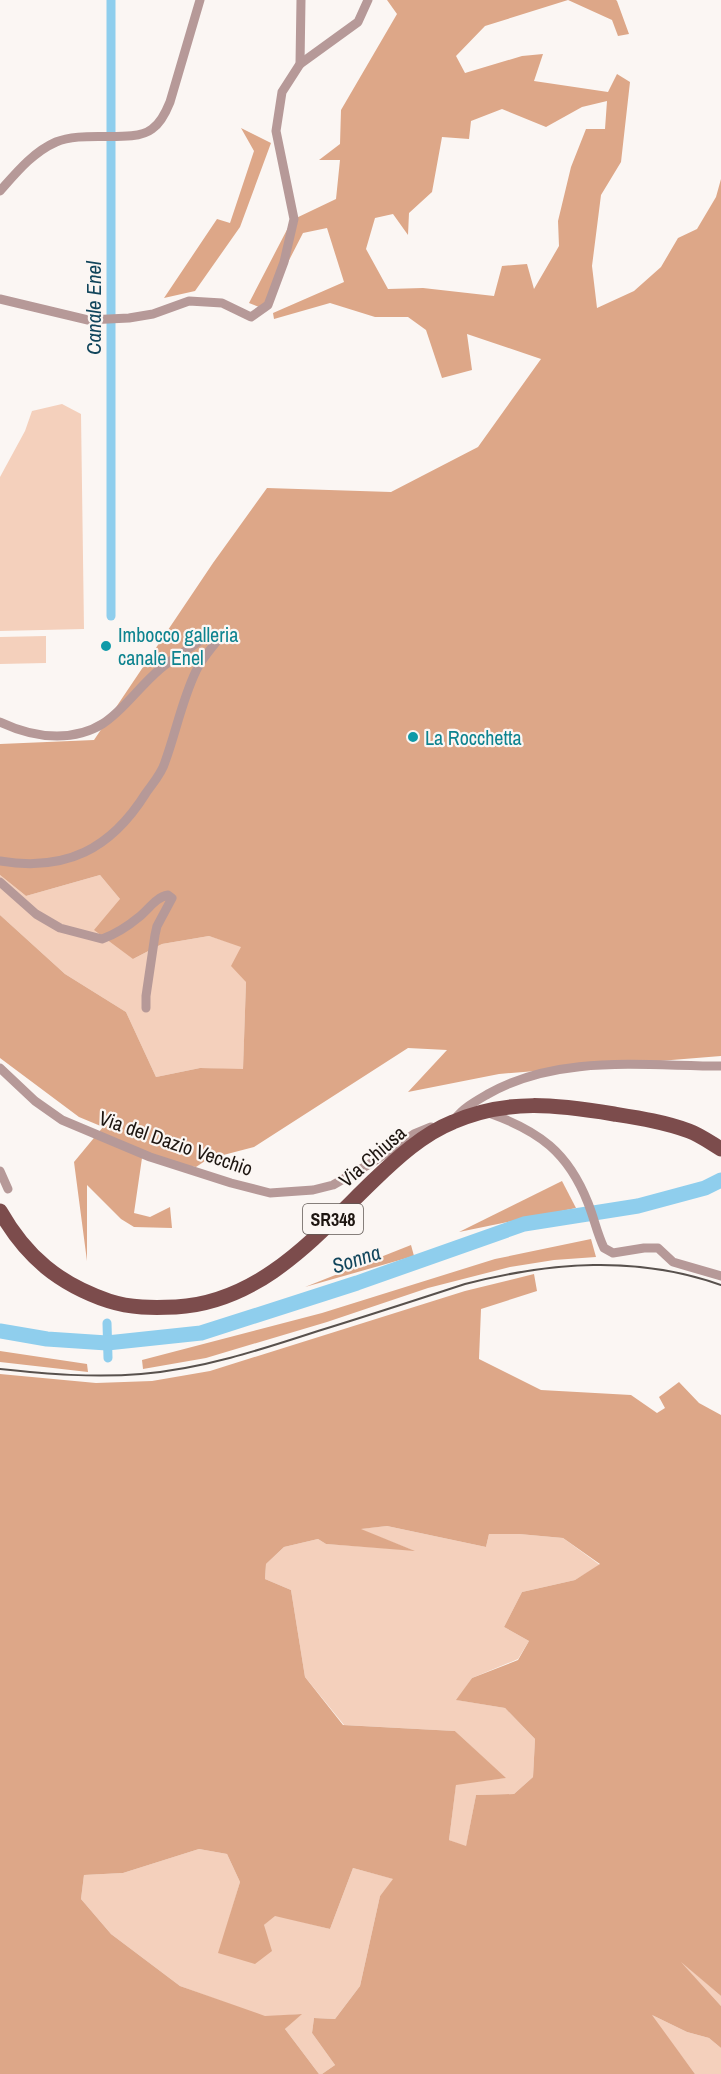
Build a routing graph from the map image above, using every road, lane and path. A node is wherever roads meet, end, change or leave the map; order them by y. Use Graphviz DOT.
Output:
graph roads {
  1 [pos="200,0"];
  2 [pos="301,0"];
  3 [pos="368,0"];
  4 [pos="300,64"];
  5 [pos="0,191"];
  6 [pos="0,298"];
  7 [pos="0,722"];
  8 [pos="0,861"];
  9 [pos="0,882"];
  10 [pos="146,1008"];
  11 [pos="721,1066"];
  12 [pos="0,1068"];
  13 [pos="484,1111"];
  14 [pos="452,1122"];
  15 [pos="721,1149"];
  16 [pos="0,1171"];
  17 [pos="8,1189"];
  18 [pos="0,1211"];
  19 [pos="721,1276"];
  1 -- 5 [label="street"];
  2 -- 4 [label="street"];
  3 -- 4 [label="street"];
  4 -- 6 [label="street"];
  7 -- 8 [label="street"];
  9 -- 10 [label="street"];
  11 -- 14 [label="street"];
  12 -- 14 [label="street, Via del Dazio Vecchio"];
  13 -- 14 [label="main road, Via Chiusa / SR348"];
  13 -- 15 [label="main road, Via Chiusa / SR348"];
  13 -- 19 [label="street"];
  14 -- 18 [label="main road, Via Chiusa / SR348"];
  16 -- 17 [label="street"];
}
